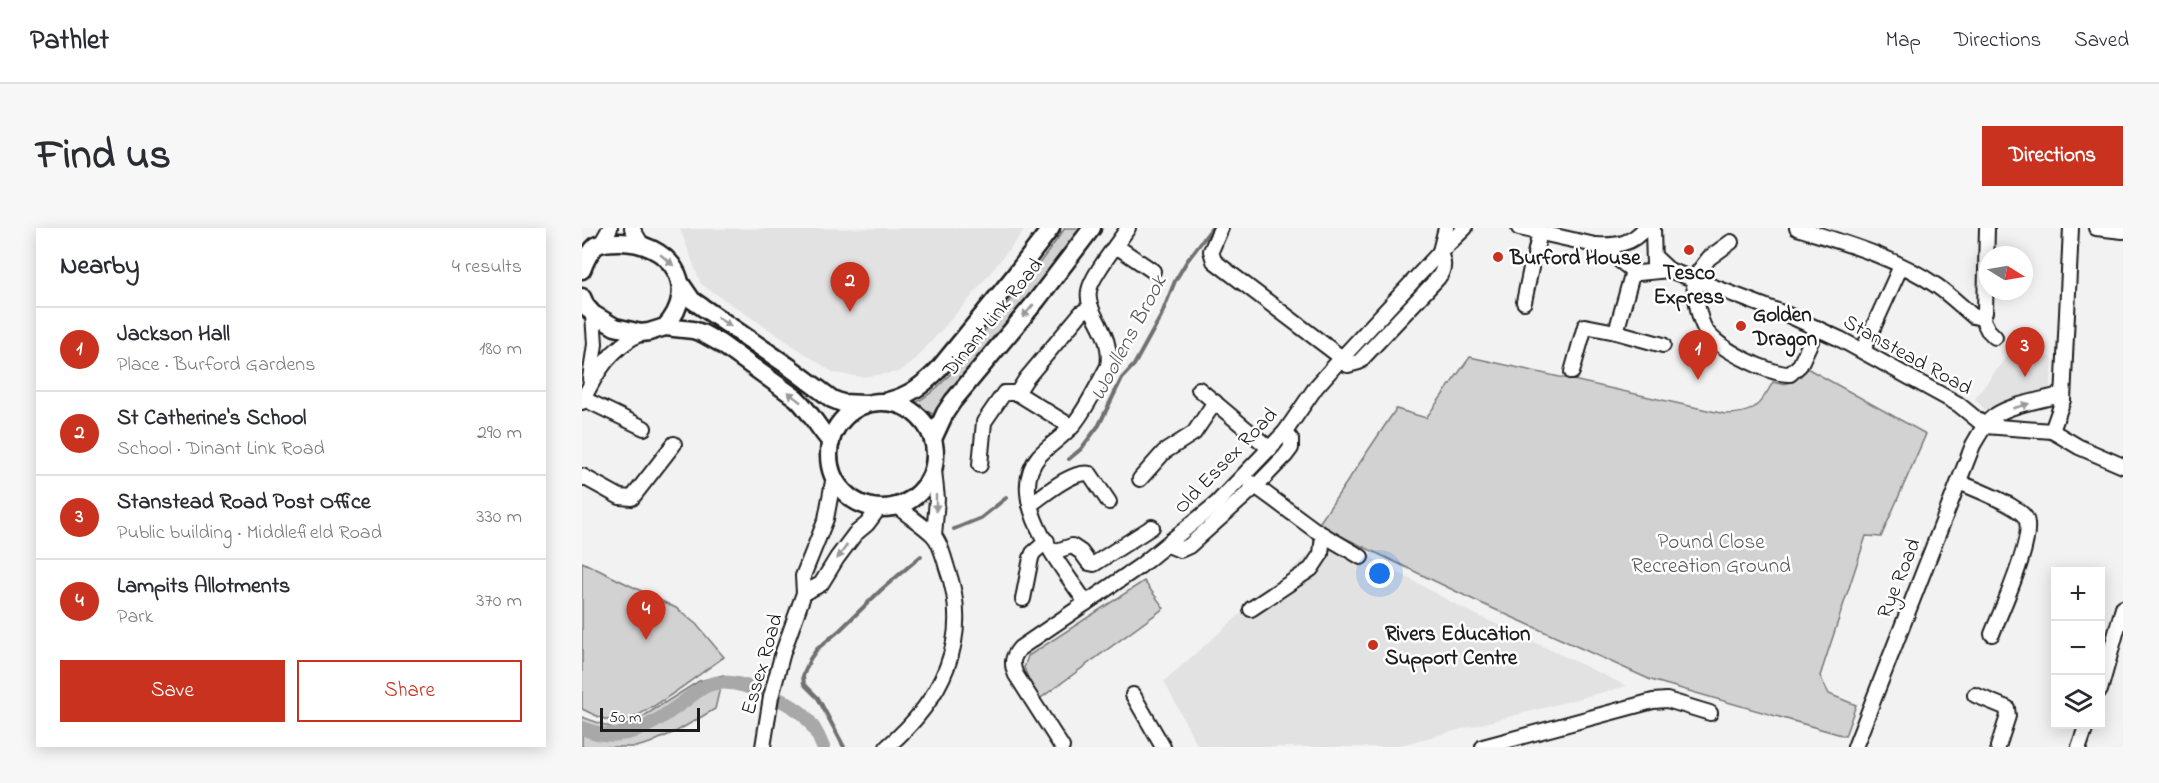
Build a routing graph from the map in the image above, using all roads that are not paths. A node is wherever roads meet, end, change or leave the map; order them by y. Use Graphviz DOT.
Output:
graph roads {
  1 [pos="610,228"];
  2 [pos="632,228"];
  3 [pos="1051,228"];
  4 [pos="1092,228"];
  5 [pos="1128,228"];
  6 [pos="1221,228"];
  7 [pos="1446,228"];
  8 [pos="1466,228"];
  9 [pos="1519,228"];
  10 [pos="1645,228"];
  11 [pos="1653,228"];
  12 [pos="1797,228"];
  13 [pos="1987,228"];
  14 [pos="2071,228"];
  15 [pos="2096,228"];
  16 [pos="2123,231"];
  17 [pos="1540,232"];
  18 [pos="1731,242"];
  19 [pos="642,245"];
  20 [pos="1595,245"];
  21 [pos="1116,246"];
  22 [pos="592,248"];
  23 [pos="1439,253"];
  24 [pos="1535,254"];
  25 [pos="1654,256"];
  26 [pos="1901,266"];
  27 [pos="1532,268"];
  28 [pos="582,270"];
  29 [pos="1669,270"];
  30 [pos="1153,271"];
  31 [pos="1633,271"];
  32 [pos="1648,272"];
  33 [pos="1693,279"];
  34 [pos="681,284"];
  35 [pos="582,297"];
  36 [pos="1524,302"];
  37 [pos="1091,307"];
  38 [pos="593,314"];
  39 [pos="1982,318"];
  40 [pos="665,327"];
  41 [pos="1817,327"];
  42 [pos="1616,332"];
  43 [pos="641,333"];
  44 [pos="1995,337"];
  45 [pos="1663,345"];
  46 [pos="1863,350"];
  47 [pos="1340,359"];
  48 [pos="1572,372"];
  49 [pos="1198,389"];
  50 [pos="1017,393"];
  51 [pos="2063,394"];
  52 [pos="585,396"];
  53 [pos="886,402"];
  54 [pos="1215,402"];
  55 [pos="866,404"];
  56 [pos="1984,426"];
  57 [pos="1071,427"];
  58 [pos="644,428"];
  59 [pos="2052,431"];
  60 [pos="1285,432"];
  61 [pos="933,439"];
  62 [pos="831,442"];
  63 [pos="674,444"];
  64 [pos="1270,449"];
  65 [pos="980,465"];
  66 [pos="2123,466"];
  67 [pos="934,470"];
  68 [pos="582,476"];
  69 [pos="834,476"];
  70 [pos="1243,477"];
  71 [pos="1140,479"];
  72 [pos="1959,482"];
  73 [pos="1256,486"];
  74 [pos="1109,502"];
  75 [pos="1030,505"];
  76 [pos="897,506"];
  77 [pos="879,508"];
  78 [pos="1152,527"];
  79 [pos="934,536"];
  80 [pos="1323,536"];
  81 [pos="1168,545"];
  82 [pos="1050,546"];
  83 [pos="1361,557"];
  84 [pos="804,593"];
  85 [pos="1023,599"];
  86 [pos="1086,603"];
  87 [pos="2123,608"];
  88 [pos="1251,609"];
  89 [pos="1992,634"];
  90 [pos="2104,675"];
  91 [pos="1133,694"];
  92 [pos="1976,695"];
  93 [pos="1710,713"];
  94 [pos="2085,729"];
  95 [pos="763,747"];
  96 [pos="887,747"];
  97 [pos="1062,747"];
  98 [pos="1163,747"];
  99 [pos="1483,747"];
  100 [pos="1855,747"];
  101 [pos="1998,747"];
  102 [pos="2079,747"];
  1 -- 22 [label="street"];
  2 -- 19 [label="street"];
  3 -- 53 [label="main road, Dinant Link Road"];
  4 -- 61 [label="main road, Dinant Link Road, one-way"];
  5 -- 21 [label="street"];
  6 -- 47 [label="street"];
  7 -- 23 [label="street, Old Essex Road"];
  8 -- 23 [label="street, Old Essex Road"];
  9 -- 17 [label="street"];
  10 -- 20 [label="street"];
  11 -- 25 [label="street"];
  12 -- 26 [label="street"];
  13 -- 39 [label="street"];
  14 -- 51 [label="street"];
  15 -- 16 [label="street"];
  17 -- 20 [label="street"];
  17 -- 24 [label="street"];
  18 -- 33 [label="street"];
  19 -- 22 [label="main road"];
  19 -- 34 [label="main road, one-way"];
  20 -- 31 [label="street"];
  21 -- 30 [label="street"];
  21 -- 37 [label="street"];
  22 -- 28 [label="main road"];
  23 -- 47 [label="street, Old Essex Road"];
  25 -- 29 [label="street"];
  25 -- 32 [label="street"];
  26 -- 39 [label="street"];
  26 -- 46 [label="street"];
  27 -- 36 [label="street"];
  29 -- 32 [label="street"];
  29 -- 33 [label="street, Stanstead Road"];
  31 -- 32 [label="street"];
  31 -- 42 [label="street"];
  33 -- 41 [label="street, Stanstead Road"];
  33 -- 41 [label="street"];
  34 -- 40 [label="main road"];
  34 -- 55 [label="main road, one-way"];
  35 -- 38 [label="main road"];
  37 -- 50 [label="street"];
  37 -- 57 [label="street"];
  38 -- 43 [label="main road"];
  38 -- 52 [label="street"];
  39 -- 44 [label="street"];
  40 -- 43 [label="main road"];
  62 -- 40 [label="main road, one-way"];
  41 -- 46 [label="street, Stanstead Road"];
  42 -- 45 [label="street"];
  42 -- 48 [label="street"];
  43 -- 52 [label="street"];
  46 -- 56 [label="street, Stanstead Road"];
  47 -- 60 [label="street, Old Essex Road"];
  49 -- 54 [label="street"];
  50 -- 57 [label="street"];
  50 -- 65 [label="street"];
  56 -- 51 [label="street, one-way"];
  51 -- 59 [label="street"];
  52 -- 58 [label="street"];
  53 -- 55 [label="main road"];
  53 -- 61 [label="main road"];
  54 -- 64 [label="street"];
  54 -- 71 [label="street"];
  55 -- 62 [label="main road"];
  56 -- 59 [label="street"];
  56 -- 72 [label="street, Rye Road"];
  57 -- 75 [label="street"];
  59 -- 66 [label="street"];
  60 -- 64 [label="street, Old Essex Road"];
  60 -- 73 [label="street"];
  61 -- 67 [label="main road"];
  62 -- 69 [label="main road"];
  63 -- 68 [label="street"];
  64 -- 70 [label="street, Old Essex Road"];
  67 -- 76 [label="main road"];
  67 -- 79 [label="street, one-way"];
  69 -- 77 [label="main road"];
  69 -- 84 [label="street, Essex Road"];
  70 -- 73 [label="street"];
  70 -- 81 [label="street, Old Essex Road"];
  72 -- 89 [label="street"];
  72 -- 100 [label="street, Rye Road"];
  73 -- 80 [label="street"];
  73 -- 81 [label="street"];
  74 -- 75 [label="street"];
  75 -- 82 [label="street"];
  76 -- 77 [label="main road"];
  76 -- 79 [label="street"];
  77 -- 84 [label="street, Essex Road, one-way"];
  78 -- 82 [label="street"];
  79 -- 96 [label="street"];
  80 -- 83 [label="street"];
  80 -- 88 [label="street"];
  81 -- 86 [label="street, Old Essex Road"];
  82 -- 85 [label="street"];
  82 -- 86 [label="street"];
  84 -- 95 [label="street, Essex Road"];
  86 -- 97 [label="street, Old Essex Road"];
  87 -- 90 [label="street"];
  91 -- 98 [label="street"];
  92 -- 101 [label="street"];
  93 -- 99 [label="street"];
  94 -- 102 [label="street"];
}
